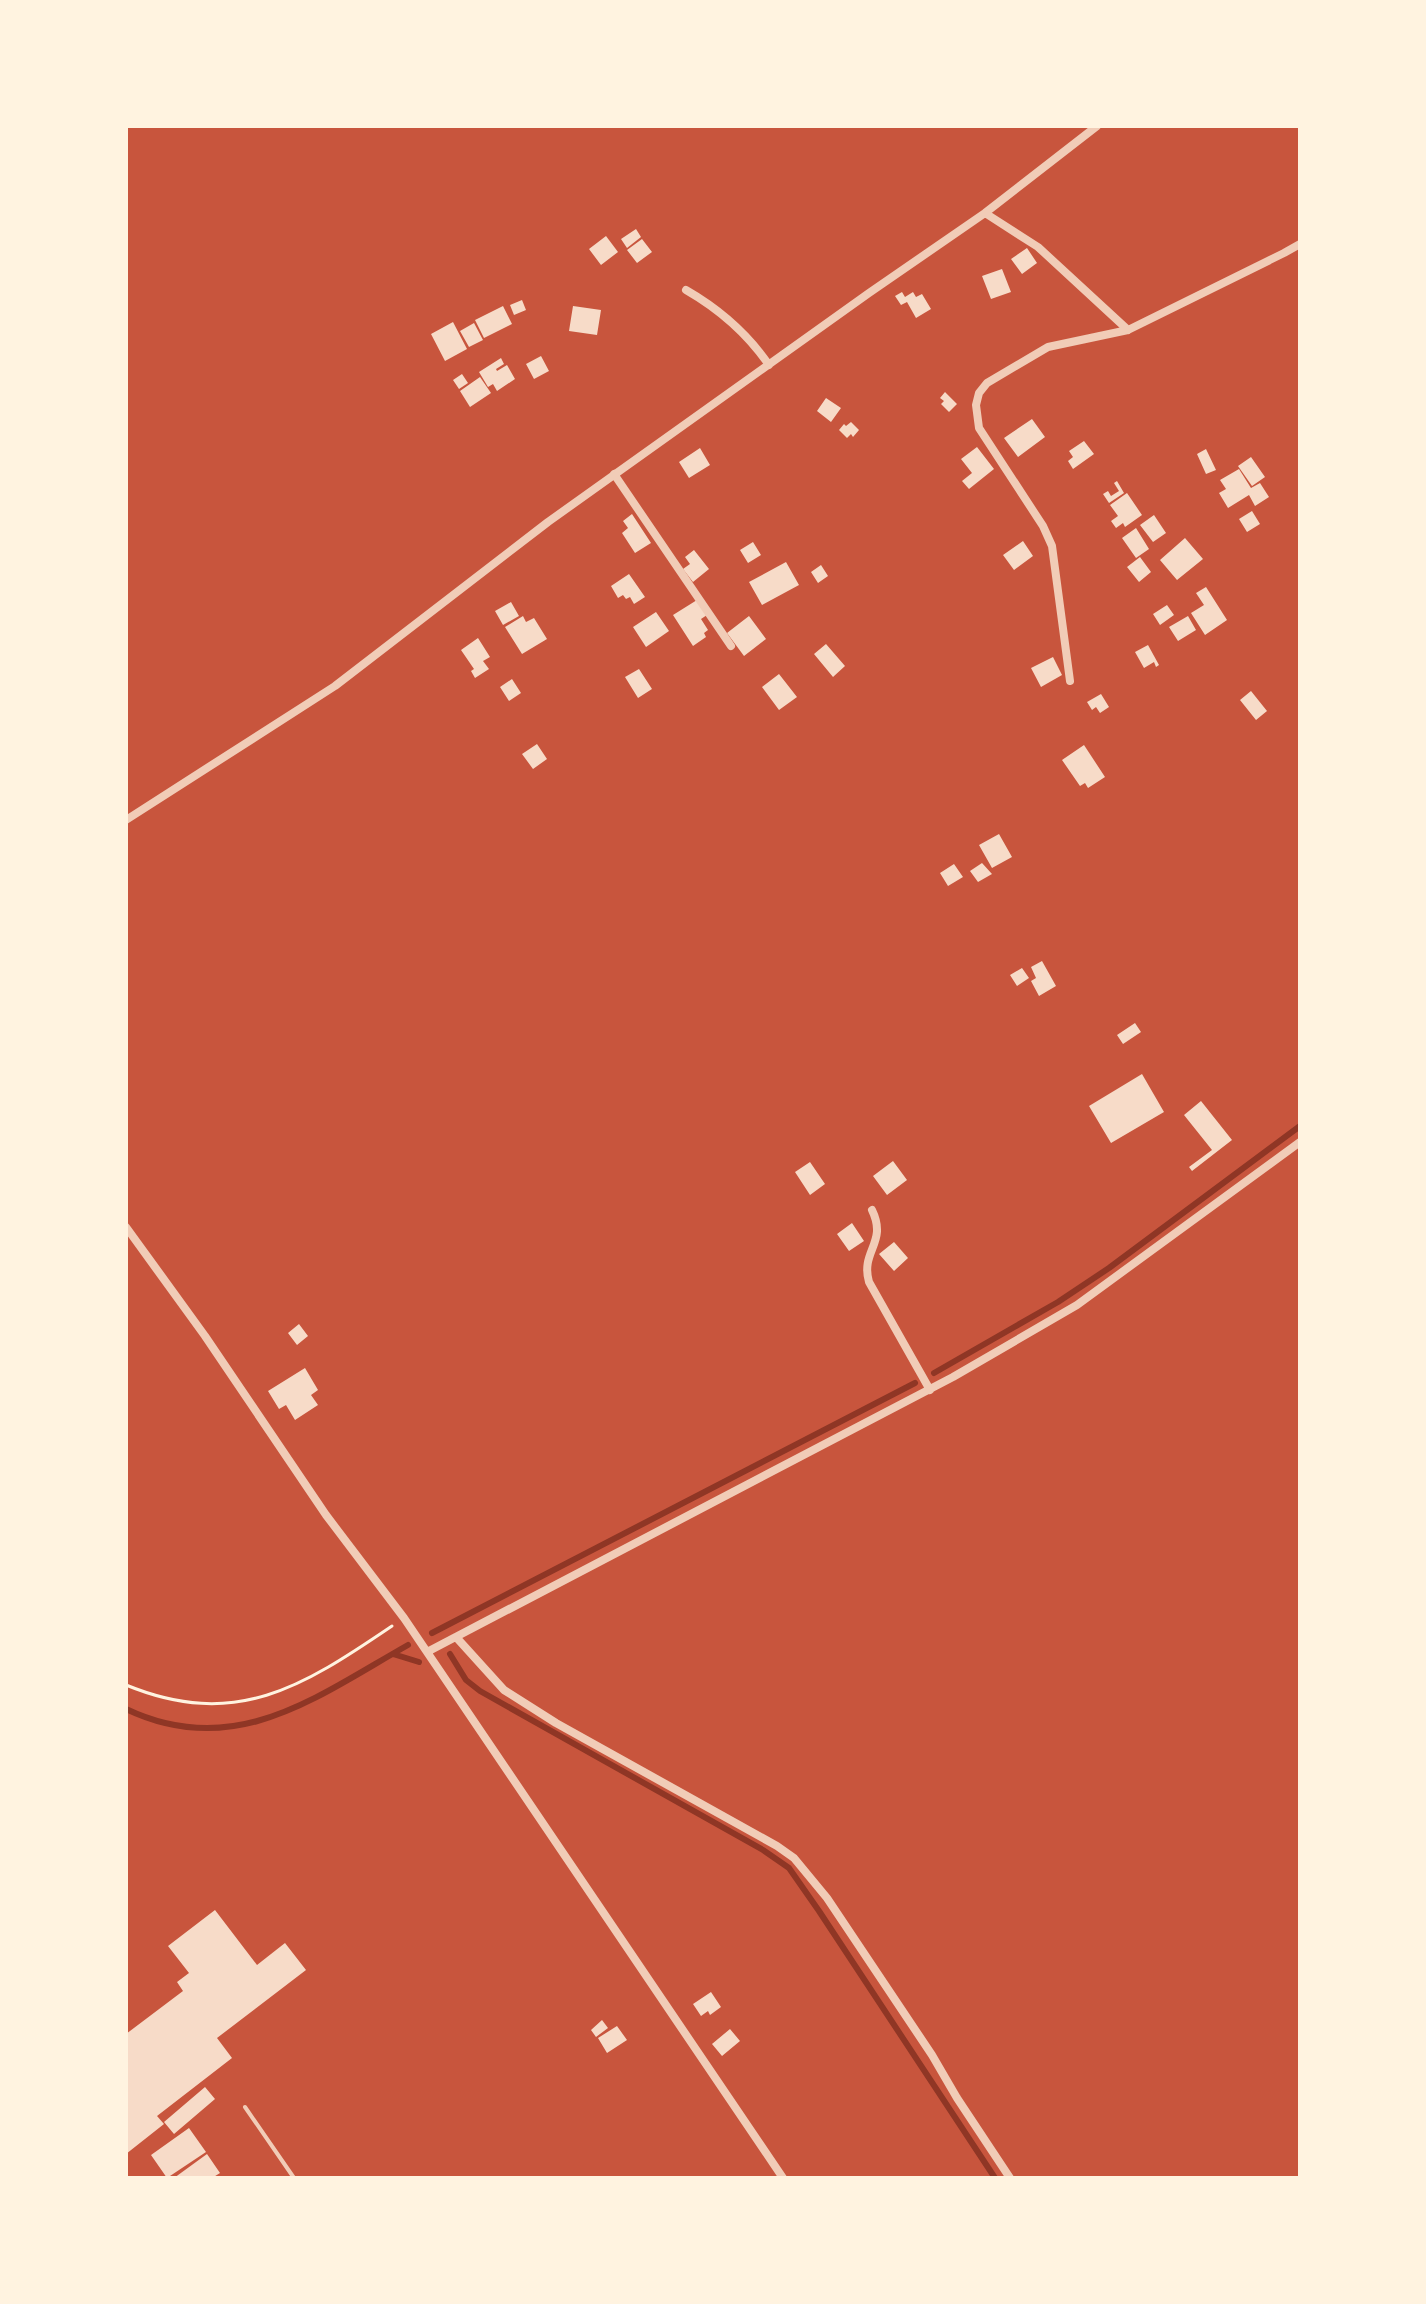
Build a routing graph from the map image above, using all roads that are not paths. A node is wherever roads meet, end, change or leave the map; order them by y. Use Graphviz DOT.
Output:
graph roads {
  1 [pos="1097,126"];
  2 [pos="985,213"];
  3 [pos="1300,244"];
  4 [pos="686,290"];
  5 [pos="1128,330"];
  6 [pos="769,365"];
  7 [pos="614,474"];
  8 [pos="731,646"];
  9 [pos="1070,681"];
  10 [pos="126,820"];
  11 [pos="1300,1142"];
  12 [pos="872,1210"];
  13 [pos="126,1227"];
  14 [pos="930,1390"];
  15 [pos="456,1637"];
  16 [pos="427,1652"];
  17 [pos="245,2107"];
  18 [pos="294,2178"];
  19 [pos="783,2178"];
  20 [pos="1010,2178"];
  1 -- 2 [label="street"];
  2 -- 5 [label="street"];
  2 -- 6 [label="street"];
  3 -- 5 [label="street"];
  4 -- 6 [label="street"];
  5 -- 9 [label="street"];
  6 -- 7 [label="street"];
  7 -- 8 [label="street"];
  7 -- 10 [label="street"];
  11 -- 14 [label="street"];
  12 -- 14 [label="street"];
  13 -- 16 [label="street"];
  14 -- 15 [label="street"];
  15 -- 16 [label="street"];
  15 -- 20 [label="street"];
  16 -- 19 [label="street"];
  17 -- 18 [label="lane"];
}
